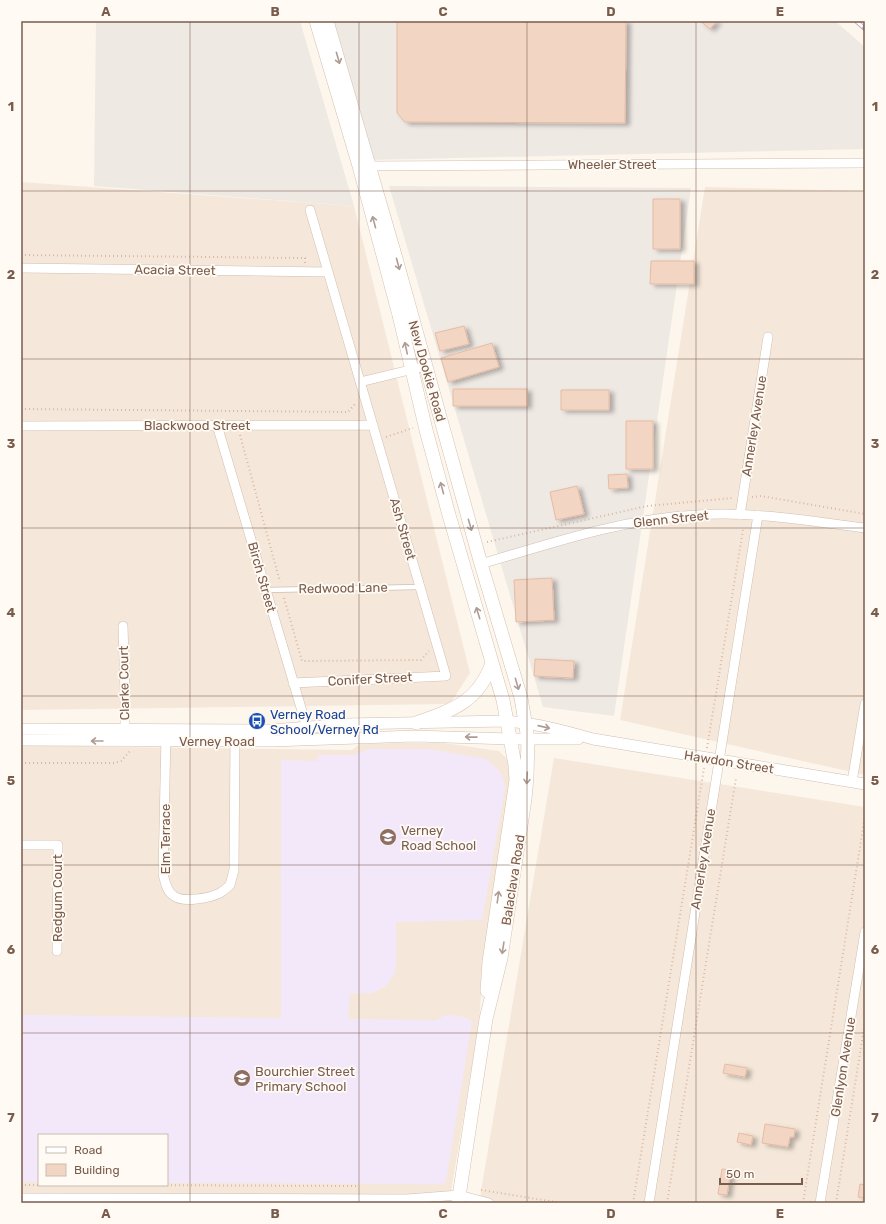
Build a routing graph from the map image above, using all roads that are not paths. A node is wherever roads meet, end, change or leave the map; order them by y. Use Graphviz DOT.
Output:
graph roads {
  1 [pos="316,21"];
  2 [pos="327,21"];
  3 [pos="865,164"];
  4 [pos="364,166"];
  5 [pos="310,210"];
  6 [pos="21,268"];
  7 [pos="328,272"];
  8 [pos="768,337"];
  9 [pos="426,366"];
  10 [pos="411,370"];
  11 [pos="360,382"];
  12 [pos="217,425"];
  13 [pos="373,425"];
  14 [pos="21,426"];
  15 [pos="740,515"];
  16 [pos="758,515"];
  17 [pos="865,528"];
  18 [pos="481,564"];
  19 [pos="420,586"];
  20 [pos="266,590"];
  21 [pos="123,626"];
  22 [pos="492,663"];
  23 [pos="446,676"];
  24 [pos="293,683"];
  25 [pos="865,704"];
  26 [pos="506,721"];
  27 [pos="524,722"];
  28 [pos="416,723"];
  29 [pos="307,728"];
  30 [pos="21,729"];
  31 [pos="125,729"];
  32 [pos="235,729"];
  33 [pos="166,735"];
  34 [pos="510,739"];
  35 [pos="528,739"];
  36 [pos="593,739"];
  37 [pos="21,740"];
  38 [pos="125,741"];
  39 [pos="235,741"];
  40 [pos="719,760"];
  41 [pos="852,782"];
  42 [pos="865,784"];
  43 [pos="21,845"];
  44 [pos="865,932"];
  45 [pos="57,950"];
  46 [pos="486,1019"];
  47 [pos="458,1199"];
  48 [pos="27,1200"];
  49 [pos="404,1200"];
  50 [pos="431,1203"];
  51 [pos="489,1203"];
  52 [pos="649,1203"];
  53 [pos="820,1203"];
  1 -- 4 [label="main road, New Dookie Road"];
  2 -- 4 [label="main road, New Dookie Road, one-way"];
  3 -- 4 [label="street, Wheeler Street"];
  4 -- 9 [label="main road, New Dookie Road, one-way"];
  10 -- 4 [label="main road, New Dookie Road, one-way"];
  5 -- 7 [label="street, Ash Street"];
  6 -- 7 [label="street, Acacia Street"];
  7 -- 11 [label="street, Ash Street"];
  8 -- 15 [label="street, Annerley Avenue"];
  9 -- 10 [label="street"];
  9 -- 18 [label="main road, New Dookie Road, one-way"];
  10 -- 11 [label="street"];
  22 -- 10 [label="main road, New Dookie Road, one-way"];
  11 -- 13 [label="street, Ash Street"];
  12 -- 13 [label="street, Blackwood Street"];
  12 -- 14 [label="street, Blackwood Street"];
  12 -- 20 [label="street, Birch Street"];
  13 -- 19 [label="street, Ash Street"];
  15 -- 16 [label="street, Glenn Street"];
  15 -- 18 [label="street, Glenn Street"];
  16 -- 17 [label="street, Glenn Street"];
  16 -- 40 [label="street, Annerley Avenue"];
  18 -- 27 [label="main road, New Dookie Road, one-way"];
  19 -- 20 [label="lane, Redwood Lane"];
  19 -- 23 [label="street, Ash Street"];
  20 -- 24 [label="street, Birch Street"];
  21 -- 31 [label="street, Clarke Court"];
  22 -- 26 [label="main road, New Dookie Road"];
  22 -- 28 [label="main road"];
  23 -- 24 [label="street, Conifer Street"];
  24 -- 29 [label="street, Birch Street"];
  25 -- 41 [label="street"];
  26 -- 27 [label="street, Hawdon Street"];
  26 -- 28 [label="street, Verney Road"];
  26 -- 34 [label="main road, Balaclava Road"];
  27 -- 35 [label="main road, Balaclava Road"];
  27 -- 36 [label="street, Hawdon Street, one-way"];
  28 -- 29 [label="street, Verney Road"];
  29 -- 32 [label="street, Verney Road"];
  30 -- 31 [label="street, Verney Road"];
  31 -- 33 [label="street, Verney Road"];
  31 -- 38 [label="street, Clarke Court"];
  32 -- 33 [label="street, Verney Road"];
  32 -- 39 [label="street, Elm Terrace"];
  33 -- 38 [label="street, Verney Road"];
  33 -- 39 [label="street, Verney Road"];
  33 -- 39 [label="street, Elm Terrace"];
  34 -- 35 [label="street, Hawdon Street"];
  34 -- 39 [label="street, Verney Road, one-way"];
  46 -- 34 [label="main road, Balaclava Road, one-way"];
  35 -- 36 [label="street, Hawdon Street"];
  35 -- 46 [label="main road, Balaclava Road, one-way"];
  36 -- 40 [label="street, Hawdon Street"];
  38 -- 37 [label="street, Verney Road, one-way"];
  40 -- 41 [label="street, Hawdon Street"];
  40 -- 52 [label="street, Annerley Avenue"];
  41 -- 42 [label="street, Hawdon Street"];
  43 -- 45 [label="street, Redgum Court"];
  44 -- 53 [label="street, Glenlyon Avenue"];
  46 -- 47 [label="main road, Balaclava Road"];
  47 -- 49 [label="street"];
  47 -- 51 [label="street"];
  48 -- 49 [label="street"];
  49 -- 50 [label="street"];
}
